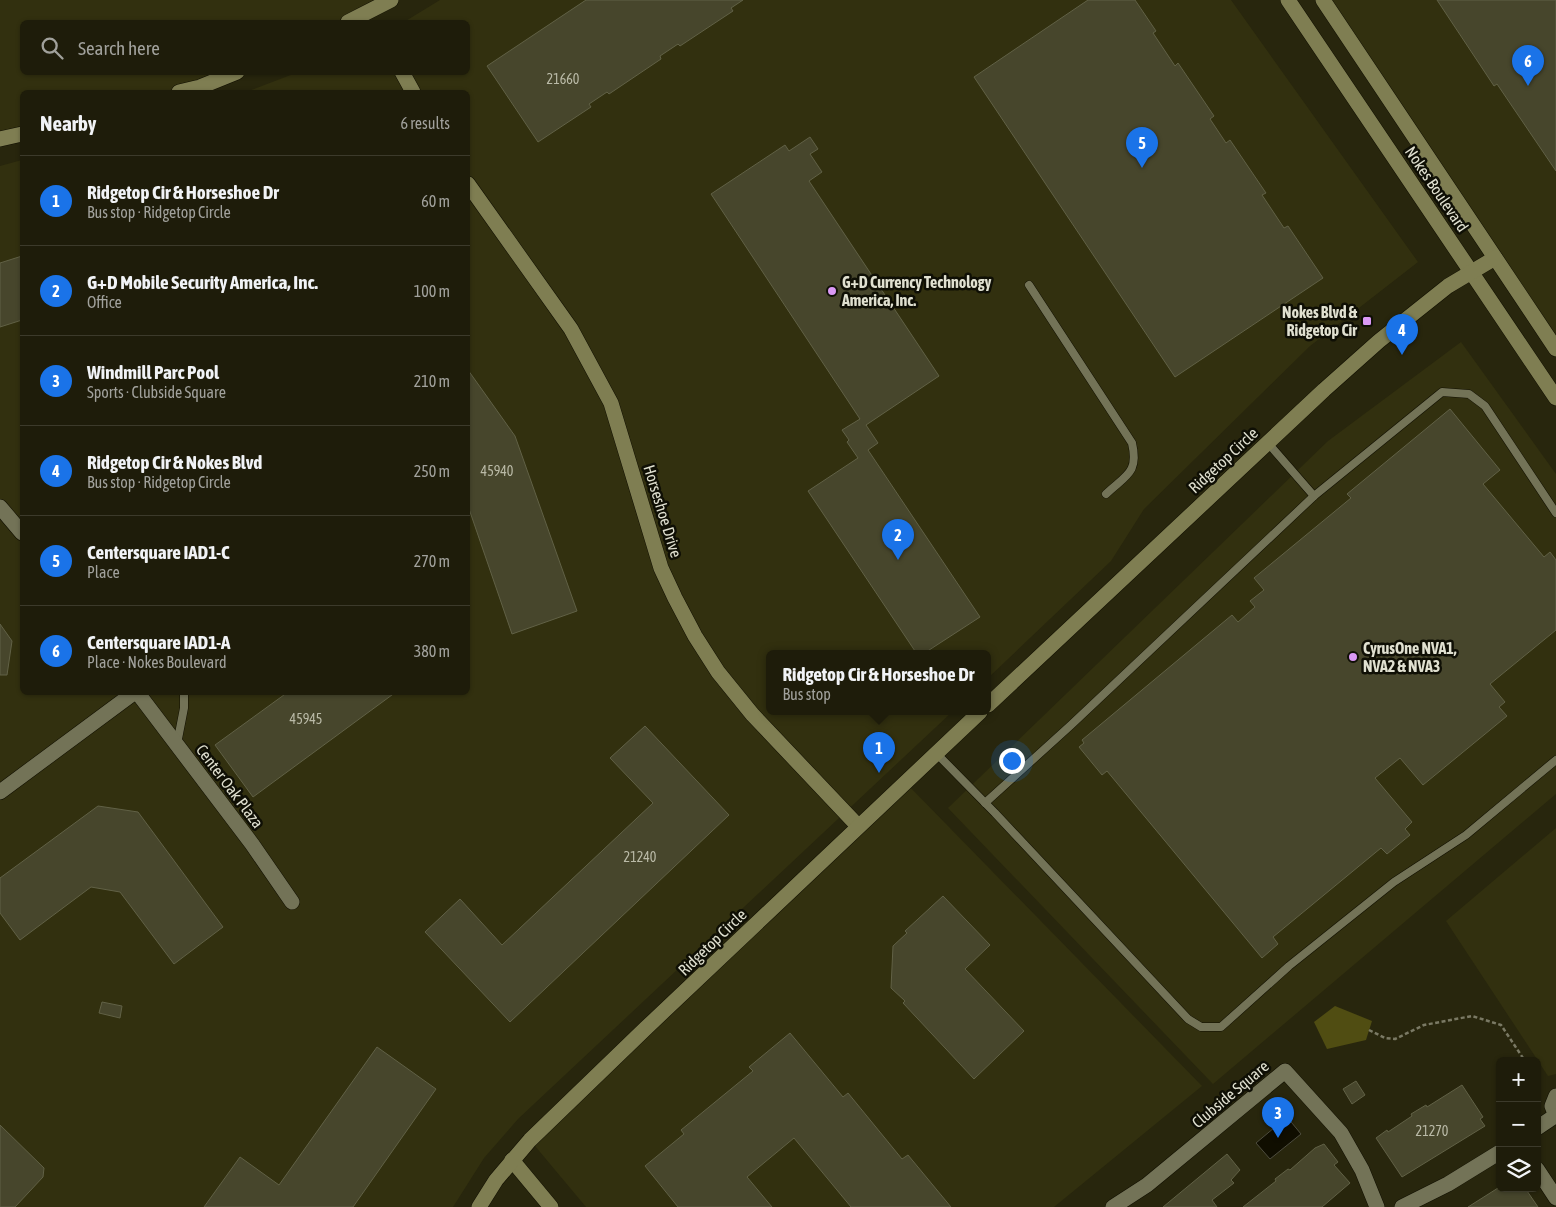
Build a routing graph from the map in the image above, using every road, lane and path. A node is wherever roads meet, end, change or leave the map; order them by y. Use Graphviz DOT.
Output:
graph roads {
  1 [pos="391,0"];
  2 [pos="1288,0"];
  3 [pos="1322,0"];
  4 [pos="372,18"];
  5 [pos="230,75"];
  6 [pos="404,75"];
  7 [pos="187,90"];
  8 [pos="412,90"];
  9 [pos="20,134"];
  10 [pos="0,139"];
  11 [pos="470,187"];
  12 [pos="1495,258"];
  13 [pos="1471,272"];
  14 [pos="1029,285"];
  15 [pos="1556,349"];
  16 [pos="1556,398"];
  17 [pos="1268,443"];
  18 [pos="1106,494"];
  19 [pos="1314,496"];
  20 [pos="0,508"];
  21 [pos="1556,513"];
  22 [pos="20,531"];
  23 [pos="132,695"];
  24 [pos="138,695"];
  25 [pos="184,695"];
  26 [pos="991,702"];
  27 [pos="977,715"];
  28 [pos="177,746"];
  29 [pos="936,753"];
  30 [pos="1556,760"];
  31 [pos="0,792"];
  32 [pos="986,803"];
  33 [pos="858,826"];
  34 [pos="292,902"];
  35 [pos="1369,1030"];
  36 [pos="1522,1057"];
  37 [pos="1556,1096"];
  38 [pos="1556,1116"];
  39 [pos="1541,1125"];
  40 [pos="1496,1154"];
  41 [pos="512,1160"];
  42 [pos="1541,1175"];
  43 [pos="1556,1198"];
  44 [pos="479,1207"];
  45 [pos="551,1207"];
  46 [pos="1113,1207"];
  47 [pos="1377,1207"];
  48 [pos="1402,1207"];
  1 -- 4 [label="street"];
  2 -- 13 [label="street, Nokes Boulevard"];
  3 -- 12 [label="street, Nokes Boulevard"];
  5 -- 7 [label="street"];
  6 -- 8 [label="street"];
  9 -- 10 [label="street"];
  11 -- 33 [label="street, Horseshoe Drive"];
  12 -- 13 [label="street, Ridgetop Circle"];
  12 -- 15 [label="street, Nokes Boulevard"];
  13 -- 16 [label="street, Nokes Boulevard"];
  13 -- 17 [label="street, Ridgetop Circle"];
  14 -- 18 [label="lane"];
  17 -- 19 [label="lane"];
  17 -- 26 [label="street, Ridgetop Circle"];
  19 -- 21 [label="lane"];
  19 -- 32 [label="lane"];
  20 -- 22 [label="street"];
  23 -- 31 [label="street, Center Oak Plaza"];
  24 -- 28 [label="street, Center Oak Plaza"];
  25 -- 28 [label="lane"];
  27 -- 29 [label="street, Ridgetop Circle"];
  28 -- 34 [label="street, Center Oak Plaza"];
  29 -- 32 [label="lane"];
  29 -- 33 [label="street, Ridgetop Circle"];
  30 -- 32 [label="lane"];
  33 -- 41 [label="street, Ridgetop Circle"];
  35 -- 36 [label="path"];
  37 -- 38 [label="street"];
  38 -- 39 [label="street"];
  40 -- 48 [label="street"];
  41 -- 44 [label="street, Ridgetop Circle"];
  41 -- 45 [label="street"];
  42 -- 43 [label="street"];
  46 -- 47 [label="street, Clubside Square"];
}
